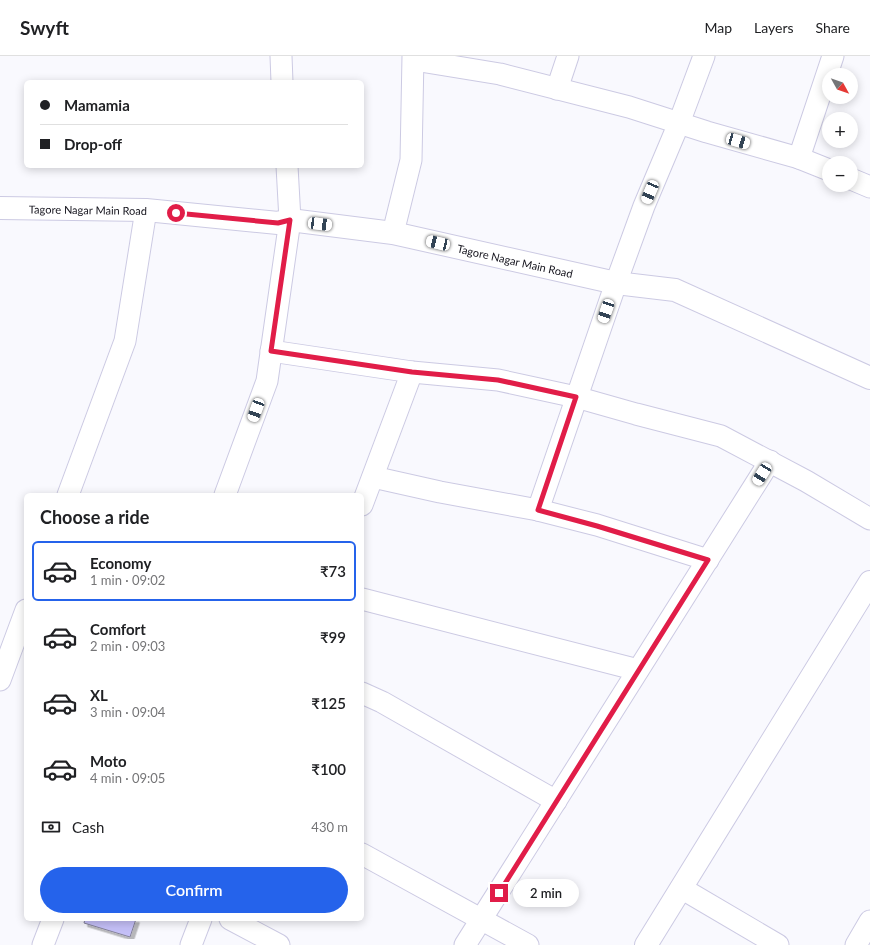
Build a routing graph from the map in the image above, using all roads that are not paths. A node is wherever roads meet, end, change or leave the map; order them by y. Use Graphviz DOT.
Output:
graph roads {
  1 [pos="281,56"];
  2 [pos="568,56"];
  3 [pos="704,56"];
  4 [pos="833,56"];
  5 [pos="414,58"];
  6 [pos="282,80"];
  7 [pos="557,89"];
  8 [pos="679,123"];
  9 [pos="799,158"];
  10 [pos="822,167"];
  11 [pos="288,168"];
  12 [pos="858,182"];
  13 [pos="870,187"];
  14 [pos="0,208"];
  15 [pos="146,210"];
  16 [pos="290,220"];
  17 [pos="393,233"];
  18 [pos="616,283"];
  19 [pos="271,351"];
  20 [pos="412,372"];
  21 [pos="870,378"];
  22 [pos="576,397"];
  23 [pos="770,461"];
  24 [pos="373,477"];
  25 [pos="76,493"];
  26 [pos="225,493"];
  27 [pos="364,500"];
  28 [pos="538,510"];
  29 [pos="870,519"];
  30 [pos="708,560"];
  31 [pos="870,582"];
  32 [pos="364,600"];
  33 [pos="24,616"];
  34 [pos="13,646"];
  35 [pos="638,670"];
  36 [pos="0,680"];
  37 [pos="364,694"];
  38 [pos="556,801"];
  39 [pos="364,855"];
  40 [pos="681,888"];
  41 [pos="482,919"];
  42 [pos="52,921"];
  43 [pos="201,921"];
  44 [pos="234,921"];
  45 [pos="870,921"];
  46 [pos="42,945"];
  47 [pos="191,945"];
  48 [pos="279,945"];
  49 [pos="465,945"];
  50 [pos="528,945"];
  51 [pos="646,945"];
  52 [pos="778,945"];
  53 [pos="856,945"];
  1 -- 6 [label="street"];
  2 -- 7 [label="street"];
  3 -- 8 [label="street"];
  4 -- 9 [label="street"];
  5 -- 7 [label="street"];
  5 -- 17 [label="street"];
  7 -- 8 [label="street"];
  8 -- 9 [label="street"];
  8 -- 18 [label="street"];
  9 -- 10 [label="street"];
  11 -- 16 [label="street"];
  12 -- 13 [label="street"];
  14 -- 15 [label="street, Tagore Nagar Main Road"];
  15 -- 16 [label="street, Tagore Nagar Main Road"];
  15 -- 25 [label="street"];
  16 -- 17 [label="street, Tagore Nagar Main Road"];
  16 -- 19 [label="street"];
  17 -- 18 [label="street, Tagore Nagar Main Road"];
  18 -- 21 [label="street, Tagore Nagar Main Road"];
  18 -- 22 [label="street"];
  19 -- 20 [label="street"];
  19 -- 26 [label="street"];
  20 -- 22 [label="street"];
  20 -- 24 [label="street"];
  22 -- 23 [label="street"];
  22 -- 28 [label="street"];
  23 -- 29 [label="street"];
  23 -- 30 [label="street"];
  24 -- 27 [label="street"];
  24 -- 28 [label="street"];
  28 -- 30 [label="street"];
  30 -- 35 [label="street"];
  31 -- 40 [label="street"];
  32 -- 35 [label="street"];
  33 -- 34 [label="street"];
  34 -- 36 [label="street"];
  35 -- 38 [label="street"];
  37 -- 38 [label="street"];
  38 -- 41 [label="street"];
  39 -- 41 [label="street"];
  40 -- 51 [label="street"];
  40 -- 52 [label="street"];
  41 -- 49 [label="street"];
  41 -- 50 [label="street"];
  42 -- 46 [label="street"];
  43 -- 47 [label="street"];
  44 -- 48 [label="street"];
  45 -- 53 [label="street"];
}
